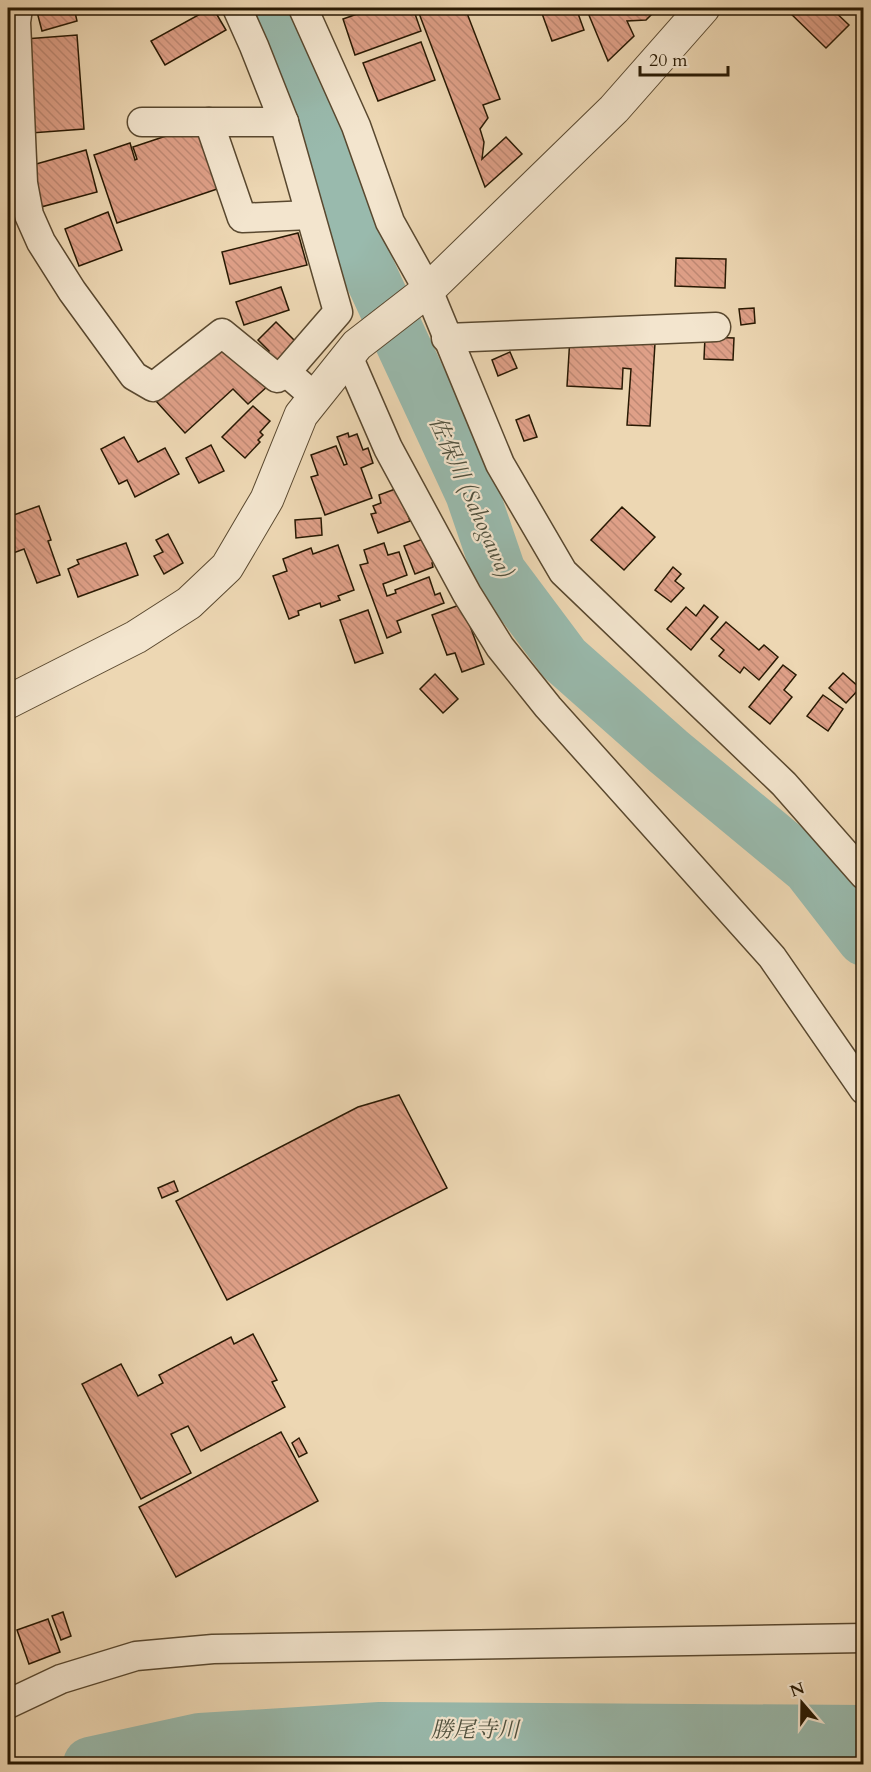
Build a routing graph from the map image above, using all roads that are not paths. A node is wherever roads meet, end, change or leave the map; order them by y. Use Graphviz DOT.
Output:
graph roads {
  1 [pos="18,8"];
  2 [pos="237,8"];
  3 [pos="303,8"];
  4 [pos="703,8"];
  5 [pos="142,122"];
  6 [pos="209,122"];
  7 [pos="284,122"];
  8 [pos="310,215"];
  9 [pos="428,290"];
  10 [pos="716,327"];
  11 [pos="446,338"];
  12 [pos="352,350"];
  13 [pos="286,372"];
  14 [pos="315,397"];
  15 [pos="8,702"];
  16 [pos="864,875"];
  17 [pos="864,1090"];
  18 [pos="864,1638"];
  19 [pos="8,1704"];
  1 -- 13 [label="street"];
  2 -- 7 [label="street"];
  3 -- 9 [label="street"];
  4 -- 9 [label="street"];
  5 -- 6 [label="street"];
  6 -- 7 [label="street"];
  6 -- 8 [label="street"];
  7 -- 8 [label="street"];
  8 -- 13 [label="street"];
  9 -- 11 [label="street"];
  9 -- 12 [label="street"];
  10 -- 11 [label="street"];
  11 -- 16 [label="street"];
  12 -- 14 [label="street"];
  12 -- 17 [label="street"];
  13 -- 14 [label="street"];
  14 -- 15 [label="street"];
  18 -- 19 [label="street"];
}
